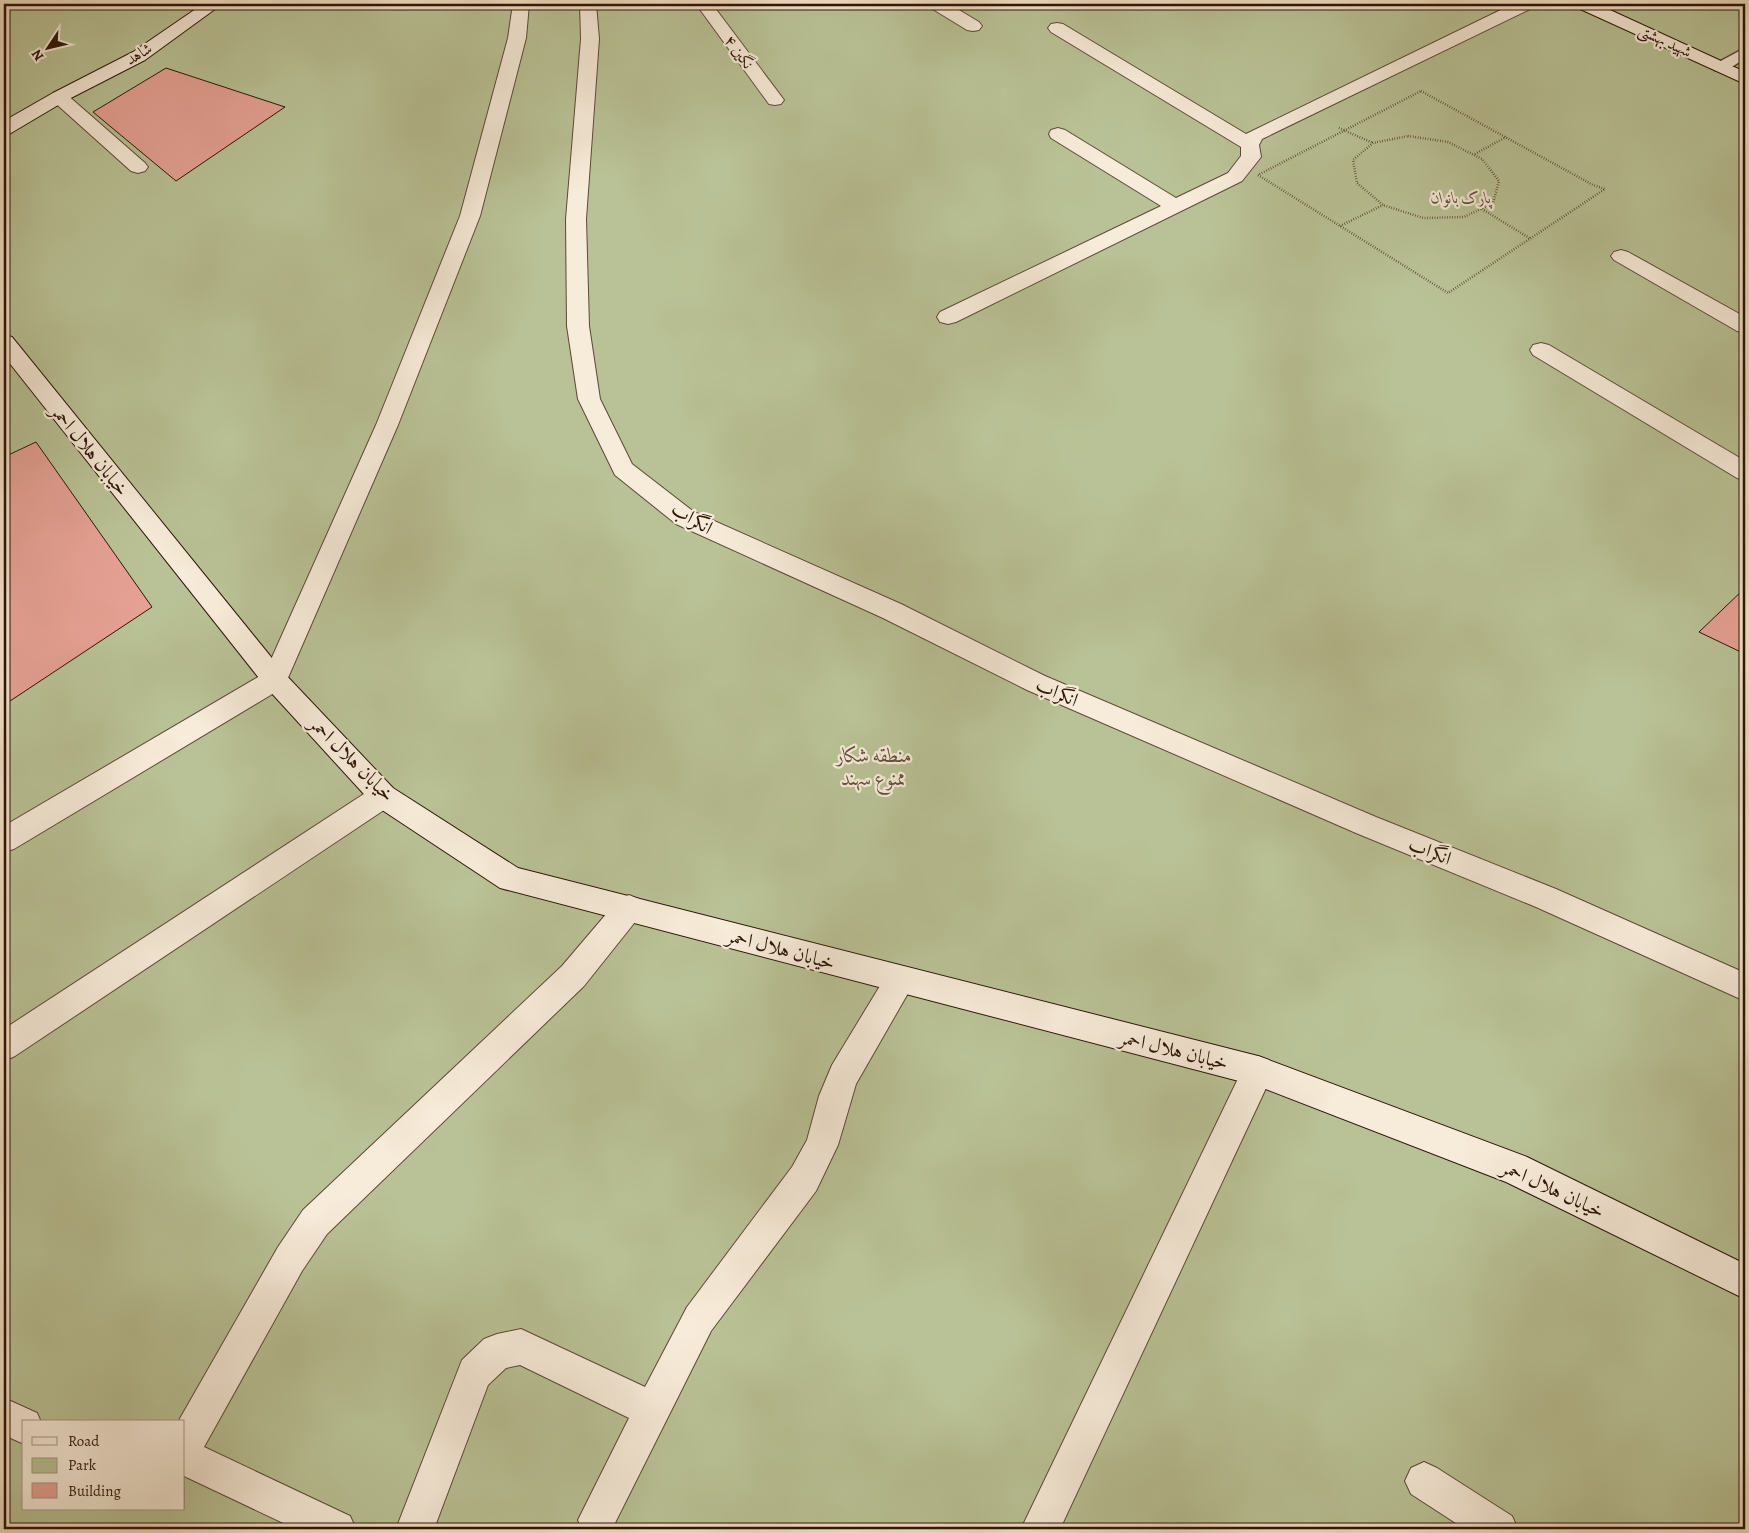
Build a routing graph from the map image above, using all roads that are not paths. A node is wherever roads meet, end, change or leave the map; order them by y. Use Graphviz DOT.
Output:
graph roads {
  1 [pos="214,4"];
  2 [pos="521,4"];
  3 [pos="588,4"];
  4 [pos="704,4"];
  5 [pos="936,4"];
  6 [pos="1526,4"];
  7 [pos="1584,4"];
  8 [pos="973,26"];
  9 [pos="1057,28"];
  10 [pos="1745,52"];
  11 [pos="1720,67"];
  12 [pos="1745,78"];
  13 [pos="59,97"];
  14 [pos="775,100"];
  15 [pos="4,114"];
  16 [pos="4,129"];
  17 [pos="1058,134"];
  18 [pos="1250,146"];
  19 [pos="138,167"];
  20 [pos="1175,206"];
  21 [pos="1621,256"];
  22 [pos="948,317"];
  23 [pos="1745,326"];
  24 [pos="4,342"];
  25 [pos="1541,350"];
  26 [pos="1745,472"];
  27 [pos="275,680"];
  28 [pos="383,796"];
  29 [pos="4,840"];
  30 [pos="629,908"];
  31 [pos="900,981"];
  32 [pos="1745,986"];
  33 [pos="4,1046"];
  34 [pos="1258,1071"];
  35 [pos="1745,1282"];
  36 [pos="653,1410"];
  37 [pos="4,1416"];
  38 [pos="22,1425"];
  39 [pos="185,1445"];
  40 [pos="185,1457"];
  41 [pos="1424,1481"];
  42 [pos="597,1520"];
  43 [pos="337,1529"];
  44 [pos="415,1529"];
  45 [pos="1040,1529"];
  46 [pos="1499,1529"];
  1 -- 13 [label="street, شاهد"];
  2 -- 27 [label="street"];
  3 -- 32 [label="street, انگراب"];
  4 -- 14 [label="street, نگین ۴"];
  5 -- 8 [label="street"];
  6 -- 18 [label="street"];
  7 -- 11 [label="street, شهید بهشتی"];
  9 -- 18 [label="street"];
  10 -- 11 [label="lane"];
  11 -- 12 [label="street, شهید بهشتی"];
  13 -- 15 [label="street"];
  13 -- 16 [label="street"];
  13 -- 19 [label="street"];
  17 -- 20 [label="street"];
  18 -- 20 [label="street"];
  20 -- 22 [label="street"];
  21 -- 23 [label="street"];
  24 -- 27 [label="street, خیابان هلال احمر"];
  25 -- 26 [label="street"];
  27 -- 28 [label="street, خیابان هلال احمر"];
  27 -- 29 [label="street"];
  28 -- 30 [label="street, خیابان هلال احمر"];
  28 -- 33 [label="street"];
  30 -- 31 [label="street, خیابان هلال احمر"];
  30 -- 39 [label="street"];
  31 -- 34 [label="street, خیابان هلال احمر"];
  31 -- 36 [label="street"];
  34 -- 35 [label="street, خیابان هلال احمر"];
  34 -- 45 [label="street"];
  36 -- 42 [label="street"];
  36 -- 44 [label="street"];
  37 -- 38 [label="street"];
  40 -- 43 [label="street"];
  41 -- 46 [label="street"];
}
